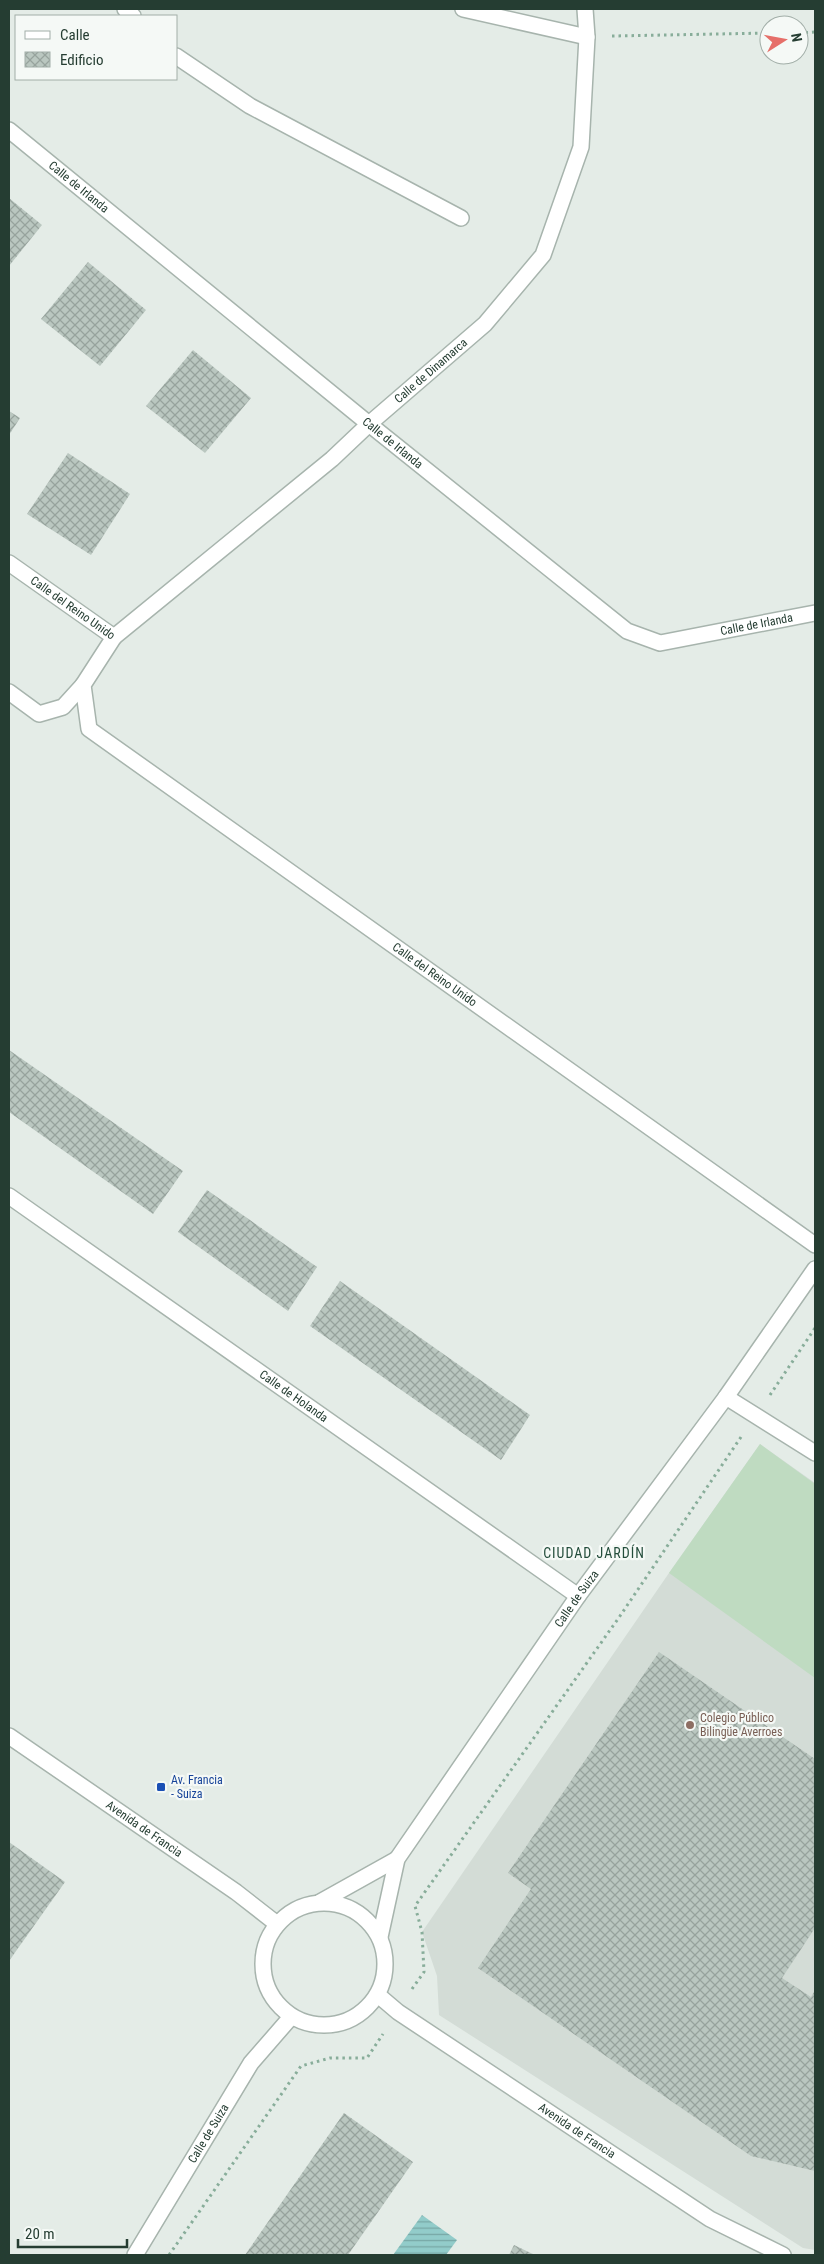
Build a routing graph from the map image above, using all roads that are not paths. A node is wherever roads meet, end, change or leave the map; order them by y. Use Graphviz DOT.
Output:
graph roads {
  1 [pos="463,9"];
  2 [pos="586,9"];
  3 [pos="587,37"];
  4 [pos="178,57"];
  5 [pos="9,130"];
  6 [pos="461,218"];
  7 [pos="369,424"];
  8 [pos="9,563"];
  9 [pos="815,613"];
  10 [pos="114,637"];
  11 [pos="83,685"];
  12 [pos="9,692"];
  13 [pos="9,1196"];
  14 [pos="815,1245"];
  15 [pos="815,1269"];
  16 [pos="726,1397"];
  17 [pos="815,1454"];
  18 [pos="578,1596"];
  19 [pos="9,1736"];
  20 [pos="397,1859"];
  21 [pos="320,1902"];
  22 [pos="277,1924"];
  23 [pos="380,1937"];
  24 [pos="378,1995"];
  25 [pos="291,2017"];
  26 [pos="135,2255"];
  27 [pos="784,2255"];
  1 -- 3 [label="street"];
  2 -- 3 [label="street, Calle de Dinamarca"];
  3 -- 7 [label="street, Calle de Dinamarca"];
  4 -- 6 [label="street"];
  5 -- 7 [label="street, Calle de Irlanda"];
  7 -- 9 [label="street, Calle de Irlanda"];
  7 -- 10 [label="street, Calle de Dinamarca"];
  8 -- 10 [label="street, Calle del Reino Unido"];
  10 -- 11 [label="street, Calle del Reino Unido"];
  11 -- 12 [label="street, Calle del Reino Unido"];
  11 -- 14 [label="street, Calle del Reino Unido"];
  13 -- 18 [label="street, Calle de Holanda"];
  15 -- 16 [label="street, Calle de Suiza"];
  16 -- 17 [label="street"];
  16 -- 18 [label="street, Calle de Suiza"];
  18 -- 20 [label="street, Calle de Suiza"];
  19 -- 22 [label="street, Avenida de Francia"];
  20 -- 21 [label="street"];
  20 -- 23 [label="street"];
  21 -- 22 [label="street"];
  21 -- 23 [label="street"];
  22 -- 25 [label="street"];
  23 -- 24 [label="street"];
  24 -- 25 [label="street"];
  24 -- 27 [label="street, Avenida de Francia"];
  25 -- 26 [label="street, Calle de Suiza"];
}
